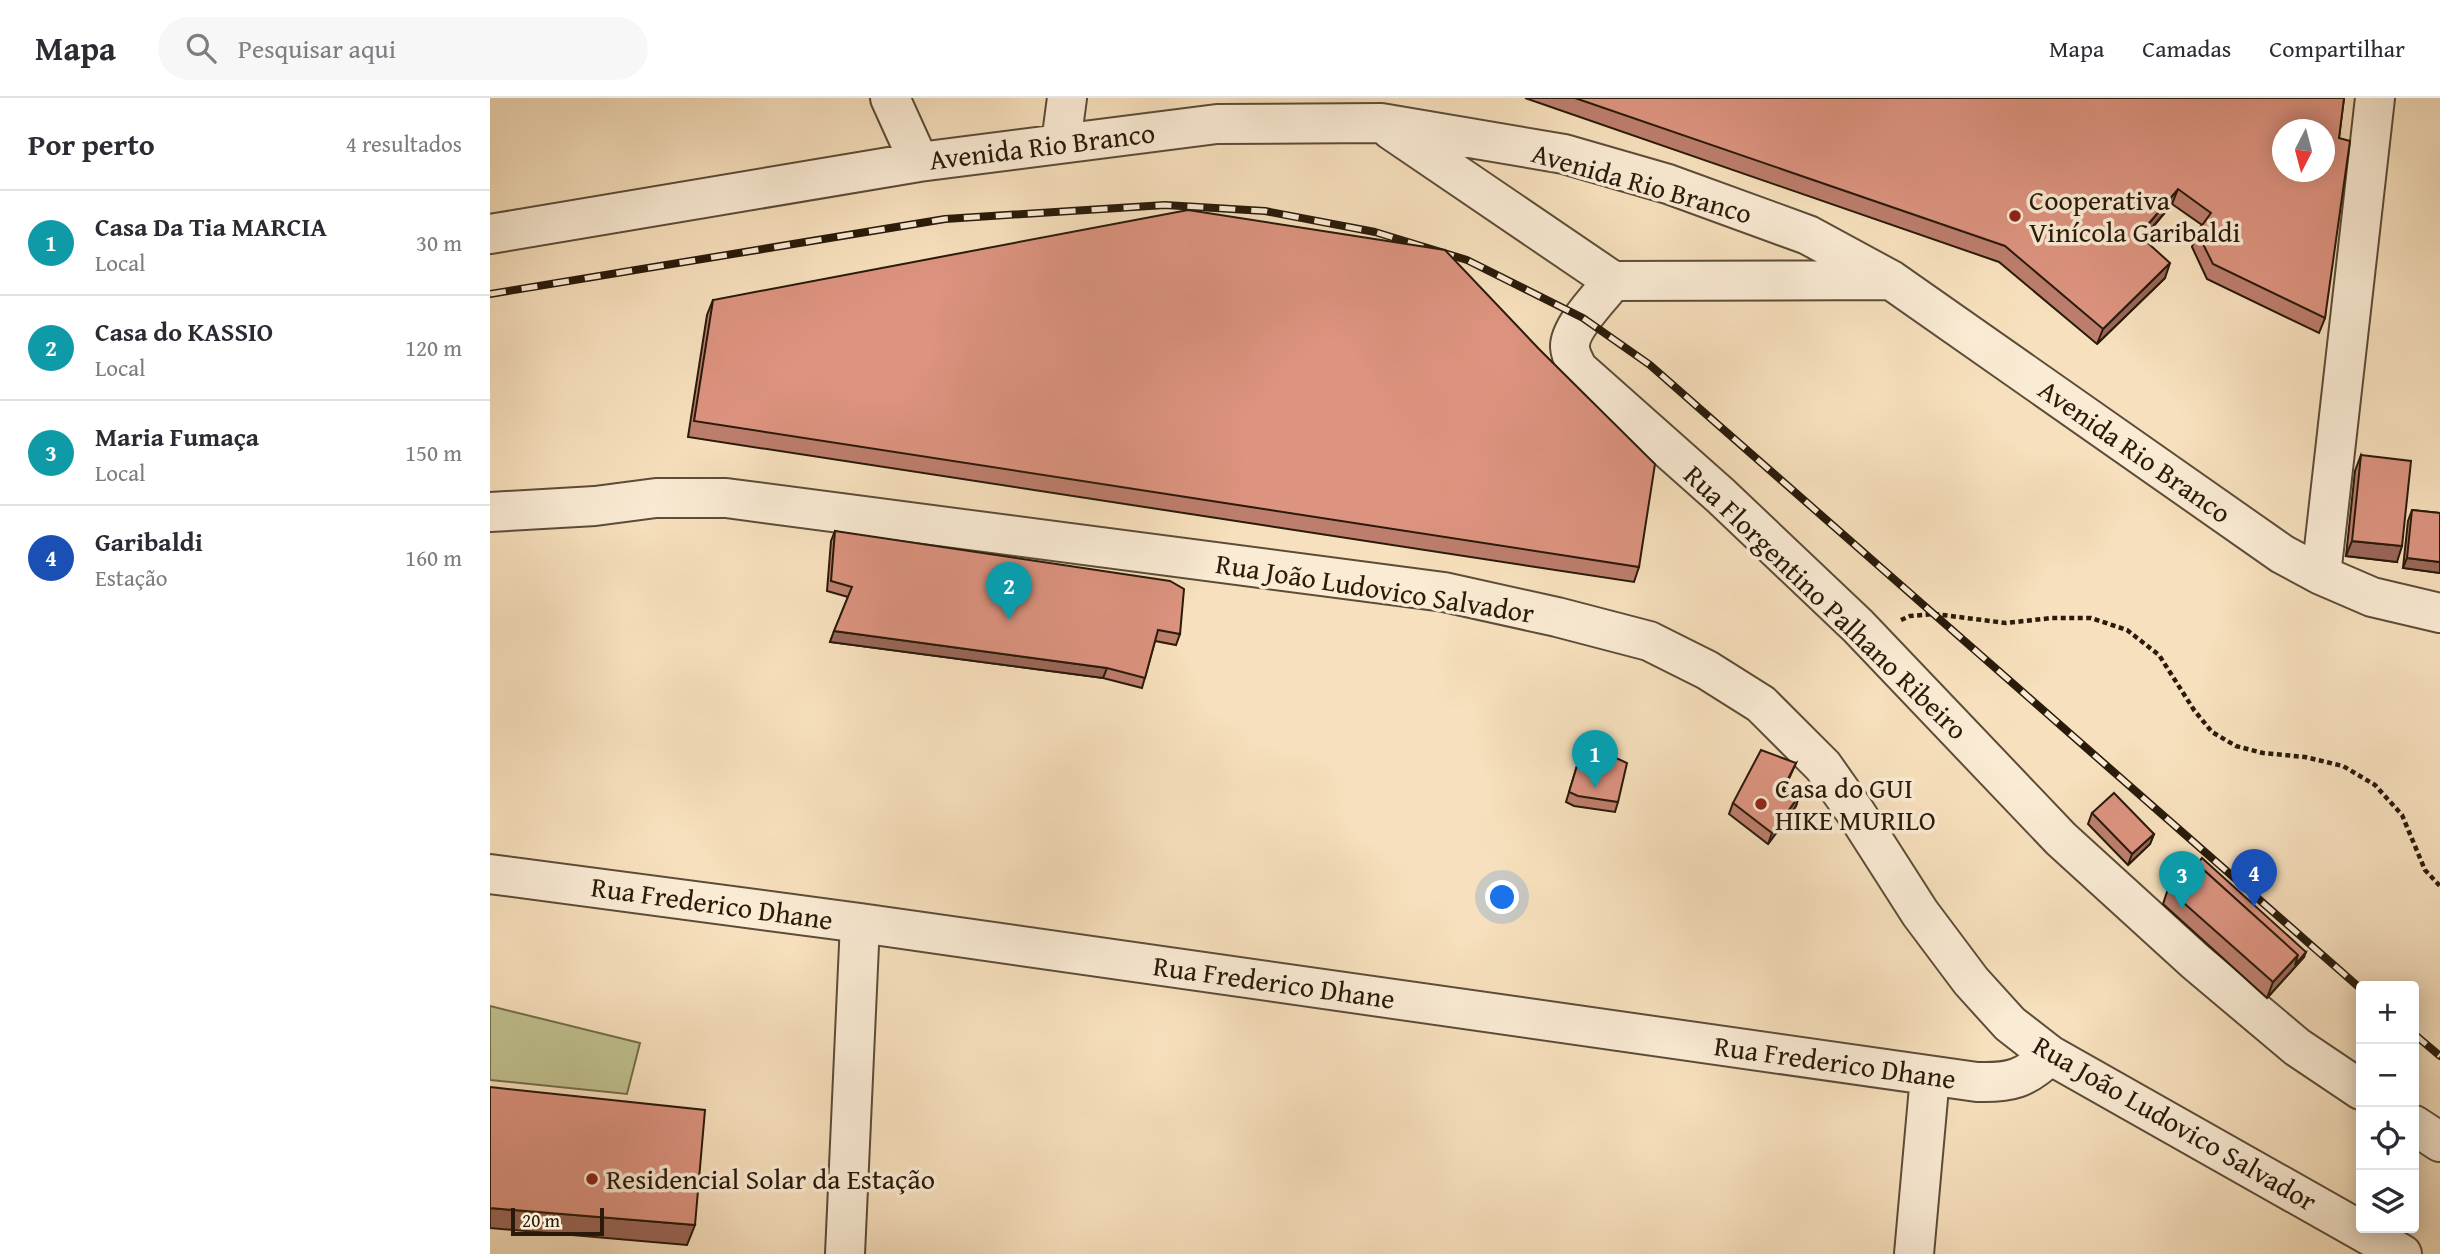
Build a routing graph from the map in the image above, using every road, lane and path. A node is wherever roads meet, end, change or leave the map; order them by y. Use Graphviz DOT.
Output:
graph roads {
  1 [pos="890,98"];
  2 [pos="1067,98"];
  3 [pos="2375,98"];
  4 [pos="1381,123"];
  5 [pos="1062,143"];
  6 [pos="919,162"];
  7 [pos="490,234"];
  8 [pos="1891,280"];
  9 [pos="1613,281"];
  10 [pos="490,512"];
  11 [pos="2320,575"];
  12 [pos="2440,613"];
  13 [pos="1893,625"];
  14 [pos="490,874"];
  15 [pos="2440,886"];
  16 [pos="860,923"];
  17 [pos="2050,1055"];
  18 [pos="1930,1076"];
  19 [pos="2356,1086"];
  20 [pos="2419,1128"];
  21 [pos="2440,1142"];
  22 [pos="845,1254"];
  23 [pos="1914,1254"];
  24 [pos="2402,1254"];
  1 -- 6 [label="street"];
  2 -- 5 [label="street"];
  3 -- 11 [label="street"];
  4 -- 5 [label="street, Avenida Rio Branco"];
  4 -- 8 [label="street, Avenida Rio Branco"];
  4 -- 9 [label="street"];
  5 -- 6 [label="street, Avenida Rio Branco"];
  6 -- 7 [label="street, Avenida Rio Branco"];
  8 -- 9 [label="street"];
  8 -- 11 [label="street, Avenida Rio Branco"];
  9 -- 19 [label="street, Rua Florgentino Palhano Ribeiro"];
  10 -- 17 [label="street, Rua João Ludovico Salvador"];
  11 -- 12 [label="street, Avenida Rio Branco"];
  13 -- 15 [label="path"];
  14 -- 16 [label="street, Rua Frederico Dhane"];
  16 -- 18 [label="street, Rua Frederico Dhane"];
  16 -- 22 [label="street"];
  17 -- 18 [label="street, Rua Frederico Dhane"];
  17 -- 24 [label="street, Rua João Ludovico Salvador"];
  18 -- 23 [label="street"];
  20 -- 21 [label="street"];
}
